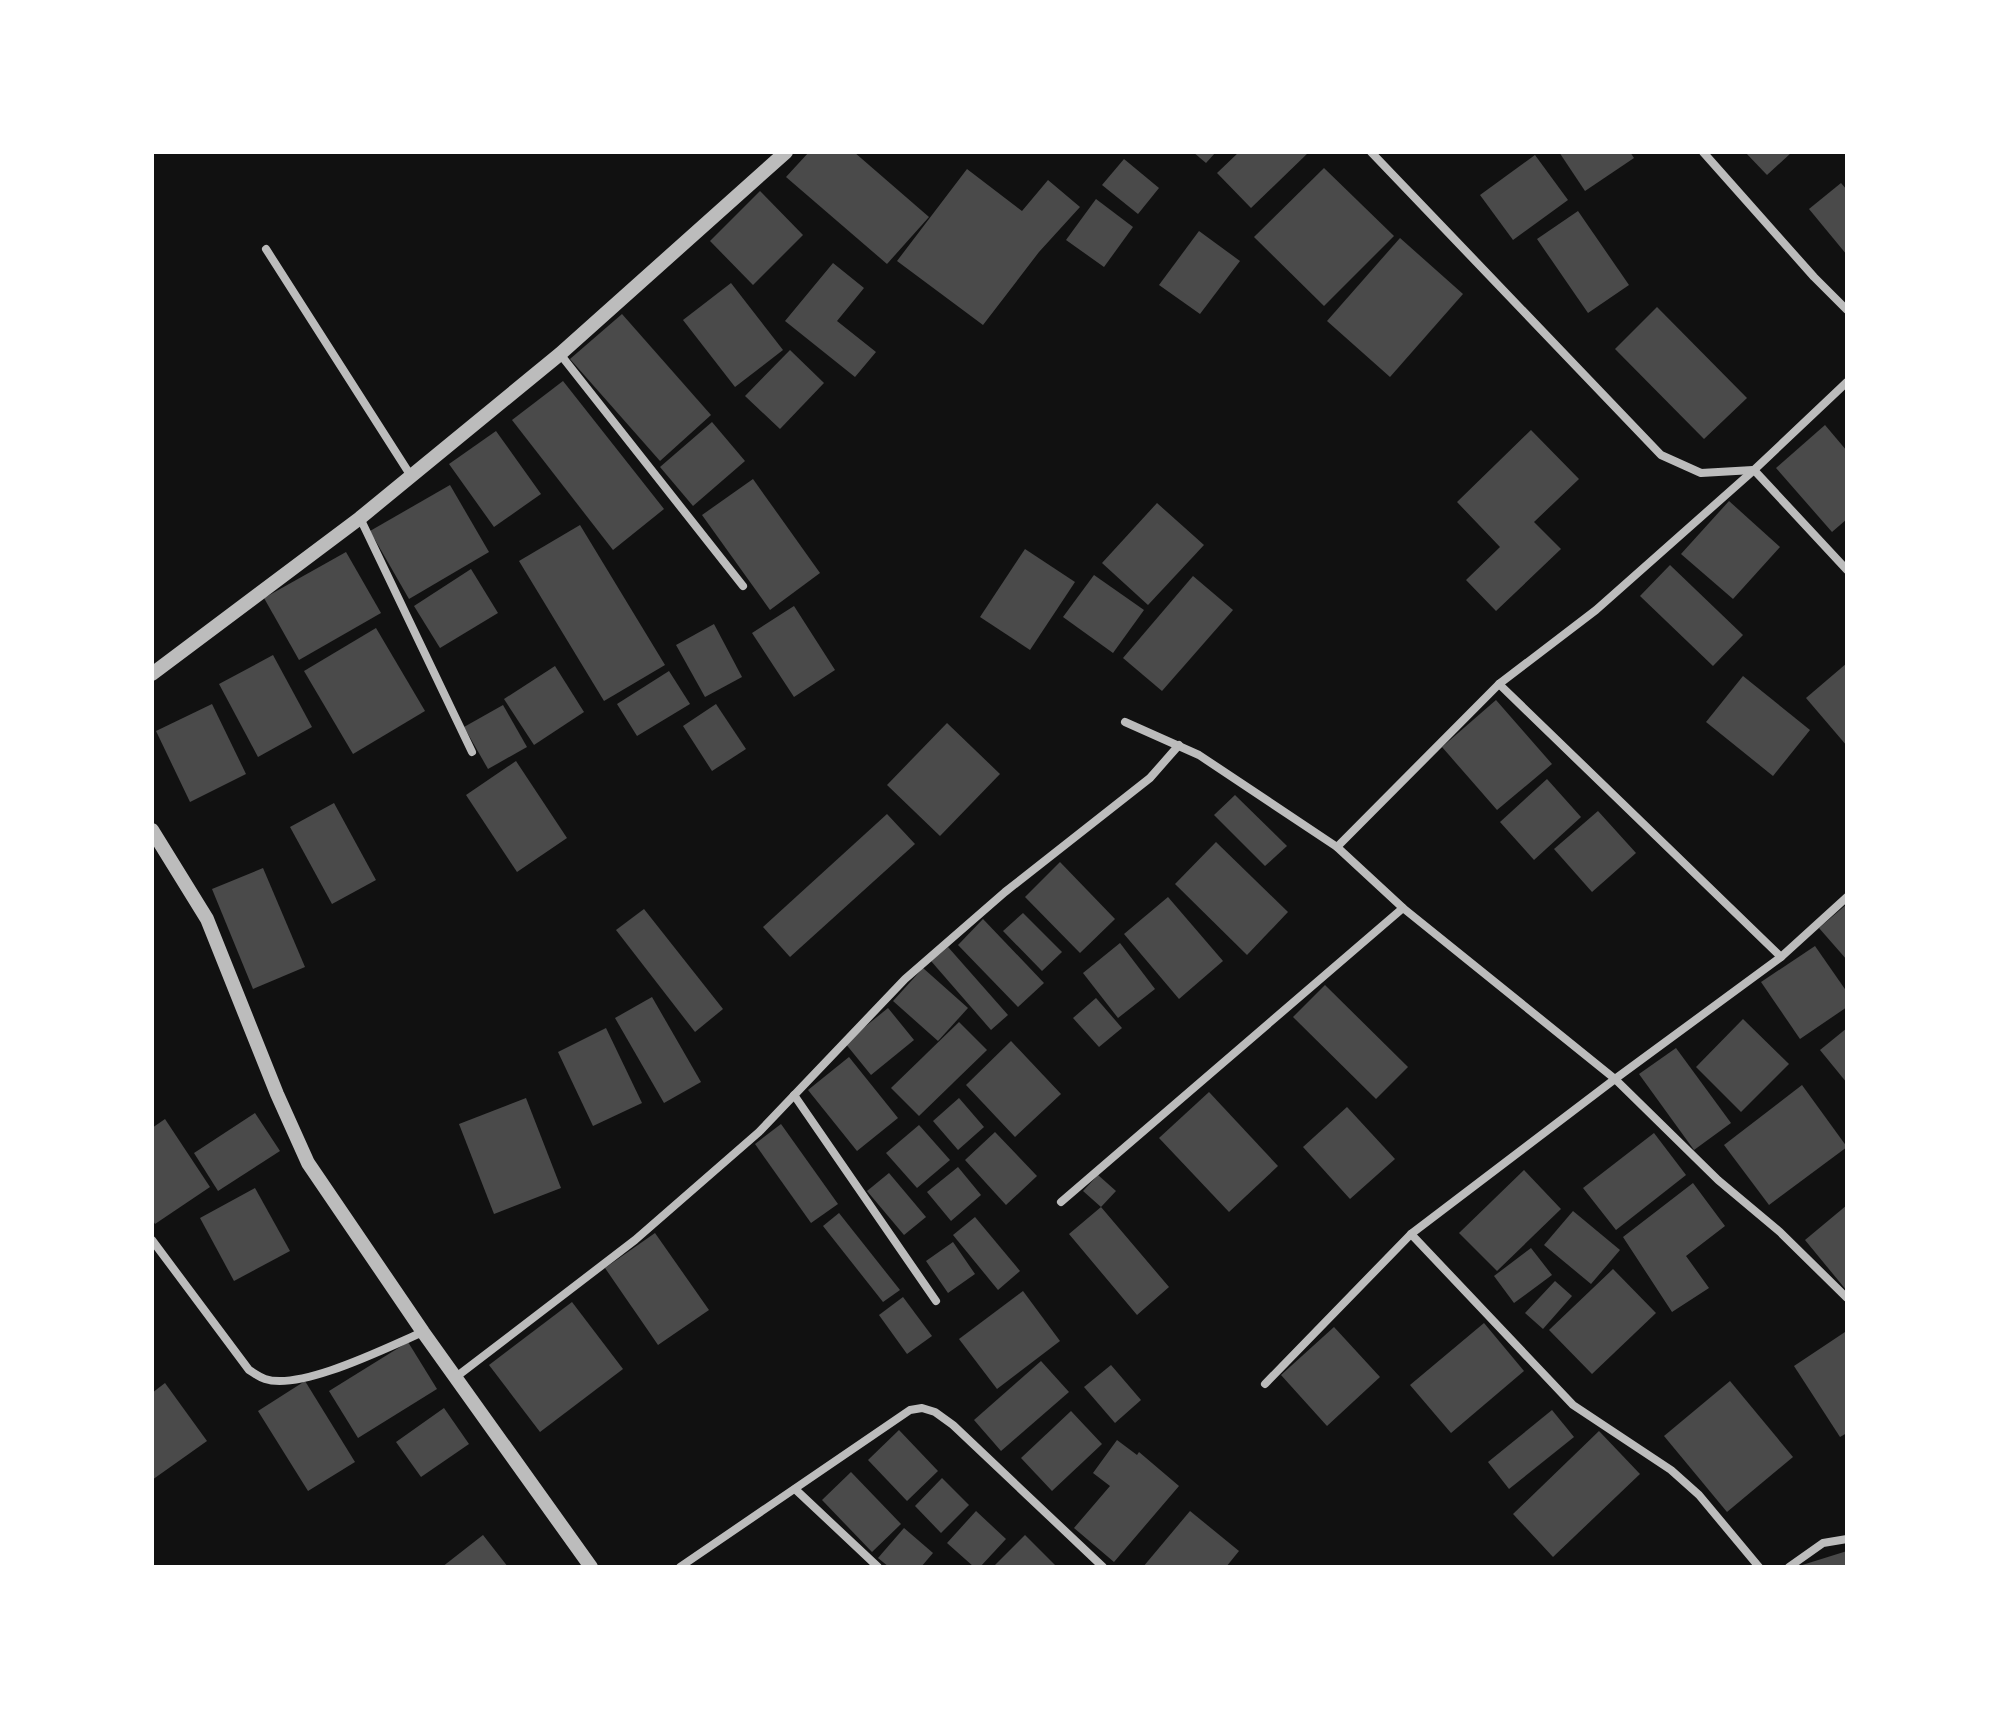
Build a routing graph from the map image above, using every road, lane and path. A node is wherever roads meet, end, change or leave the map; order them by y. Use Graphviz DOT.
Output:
graph roads {
  1 [pos="786,152"];
  2 [pos="1371,152"];
  3 [pos="1703,152"];
  4 [pos="266,249"];
  5 [pos="1847,310"];
  6 [pos="560,354"];
  7 [pos="1847,382"];
  8 [pos="1754,470"];
  9 [pos="411,476"];
  10 [pos="360,518"];
  11 [pos="1847,570"];
  12 [pos="743,586"];
  13 [pos="152,674"];
  14 [pos="1499,684"];
  15 [pos="1125,722"];
  16 [pos="1179,745"];
  17 [pos="472,752"];
  18 [pos="152,830"];
  19 [pos="1337,847"];
  20 [pos="1847,897"];
  21 [pos="1403,908"];
  22 [pos="1781,957"];
  23 [pos="1615,1079"];
  24 [pos="794,1095"];
  25 [pos="1061,1202"];
  26 [pos="1411,1234"];
  27 [pos="152,1240"];
  28 [pos="1847,1298"];
  29 [pos="936,1301"];
  30 [pos="423,1332"];
  31 [pos="456,1377"];
  32 [pos="1265,1384"];
  33 [pos="795,1489"];
  34 [pos="1847,1539"];
  35 [pos="591,1567"];
  36 [pos="680,1567"];
  37 [pos="878,1567"];
  38 [pos="1103,1567"];
  39 [pos="1759,1567"];
  40 [pos="1789,1567"];
  1 -- 6 [label="street"];
  2 -- 8 [label="street"];
  3 -- 5 [label="street"];
  4 -- 9 [label="street"];
  6 -- 9 [label="street"];
  6 -- 12 [label="street"];
  7 -- 8 [label="street"];
  8 -- 11 [label="street"];
  8 -- 14 [label="street"];
  9 -- 10 [label="street"];
  10 -- 13 [label="street"];
  10 -- 17 [label="street"];
  14 -- 19 [label="street"];
  14 -- 22 [label="street"];
  15 -- 16 [label="street"];
  16 -- 19 [label="street"];
  16 -- 24 [label="street"];
  18 -- 30 [label="street"];
  19 -- 21 [label="street"];
  20 -- 22 [label="street"];
  21 -- 23 [label="street"];
  21 -- 25 [label="street"];
  22 -- 23 [label="street"];
  23 -- 26 [label="street"];
  23 -- 28 [label="street"];
  24 -- 29 [label="street"];
  24 -- 31 [label="street"];
  26 -- 32 [label="street"];
  26 -- 39 [label="street"];
  27 -- 30 [label="street"];
  30 -- 31 [label="street"];
  31 -- 35 [label="street"];
  33 -- 36 [label="street"];
  33 -- 37 [label="street"];
  33 -- 38 [label="street"];
  34 -- 40 [label="street"];
}
